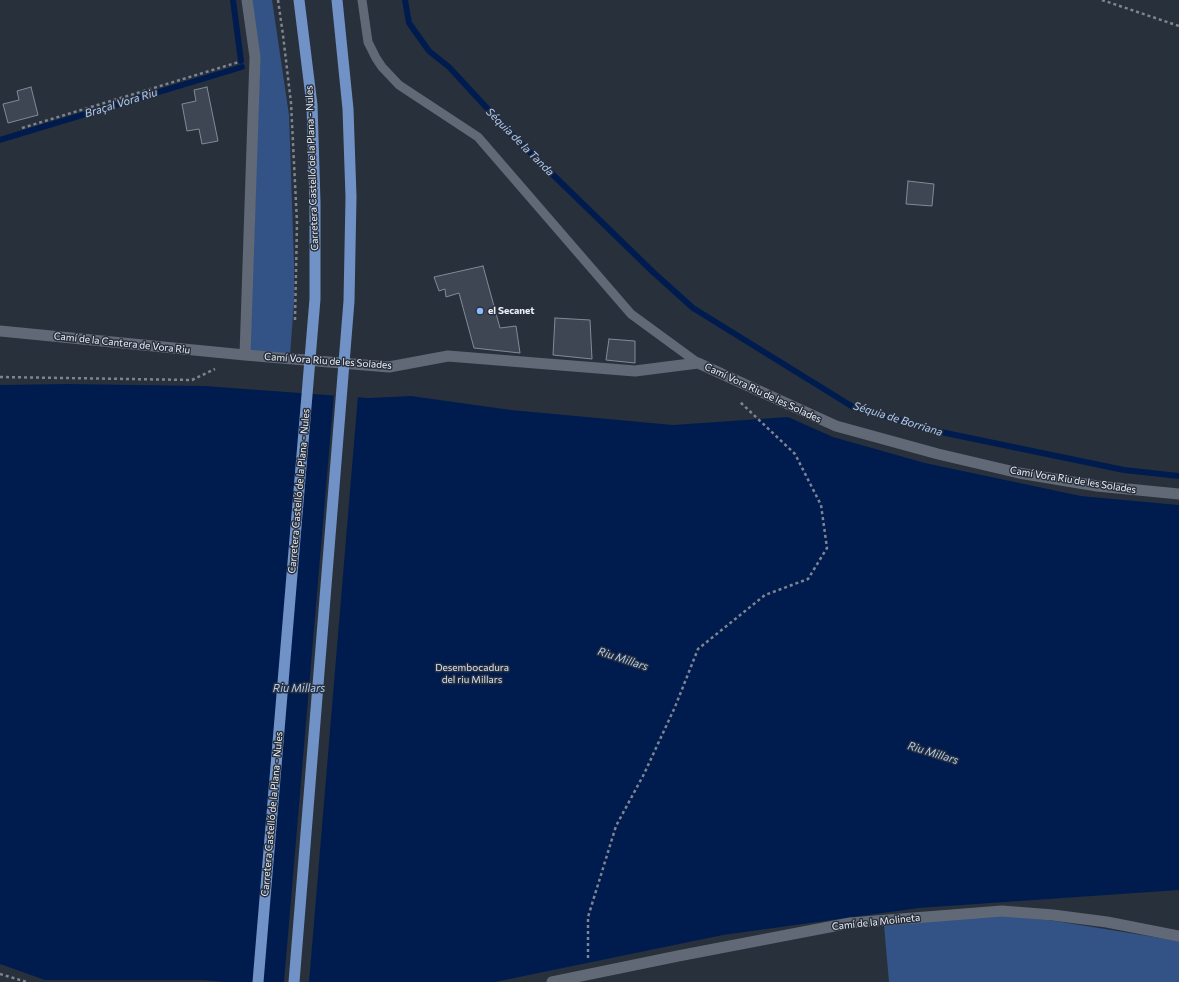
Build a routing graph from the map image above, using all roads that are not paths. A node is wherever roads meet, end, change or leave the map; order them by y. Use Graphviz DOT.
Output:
graph roads {
  1 [pos="247,0"];
  2 [pos="299,0"];
  3 [pos="337,0"];
  4 [pos="362,0"];
  5 [pos="0,331"];
  6 [pos="245,355"];
  7 [pos="698,363"];
  8 [pos="1179,494"];
  9 [pos="1179,936"];
  10 [pos="258,982"];
  11 [pos="294,982"];
  12 [pos="552,982"];
  1 -- 6 [label="street"];
  2 -- 10 [label="main road, Carretera Castelló de la Plana - Nules"];
  3 -- 11 [label="main road"];
  4 -- 7 [label="lane"];
  5 -- 6 [label="street, Camí de la Cantera de Vora Riu"];
  6 -- 7 [label="street, Camí Vora Riu de les Solades"];
  7 -- 8 [label="street, Camí Vora Riu de les Solades"];
  9 -- 12 [label="street, Camí de la Molineta"];
}
